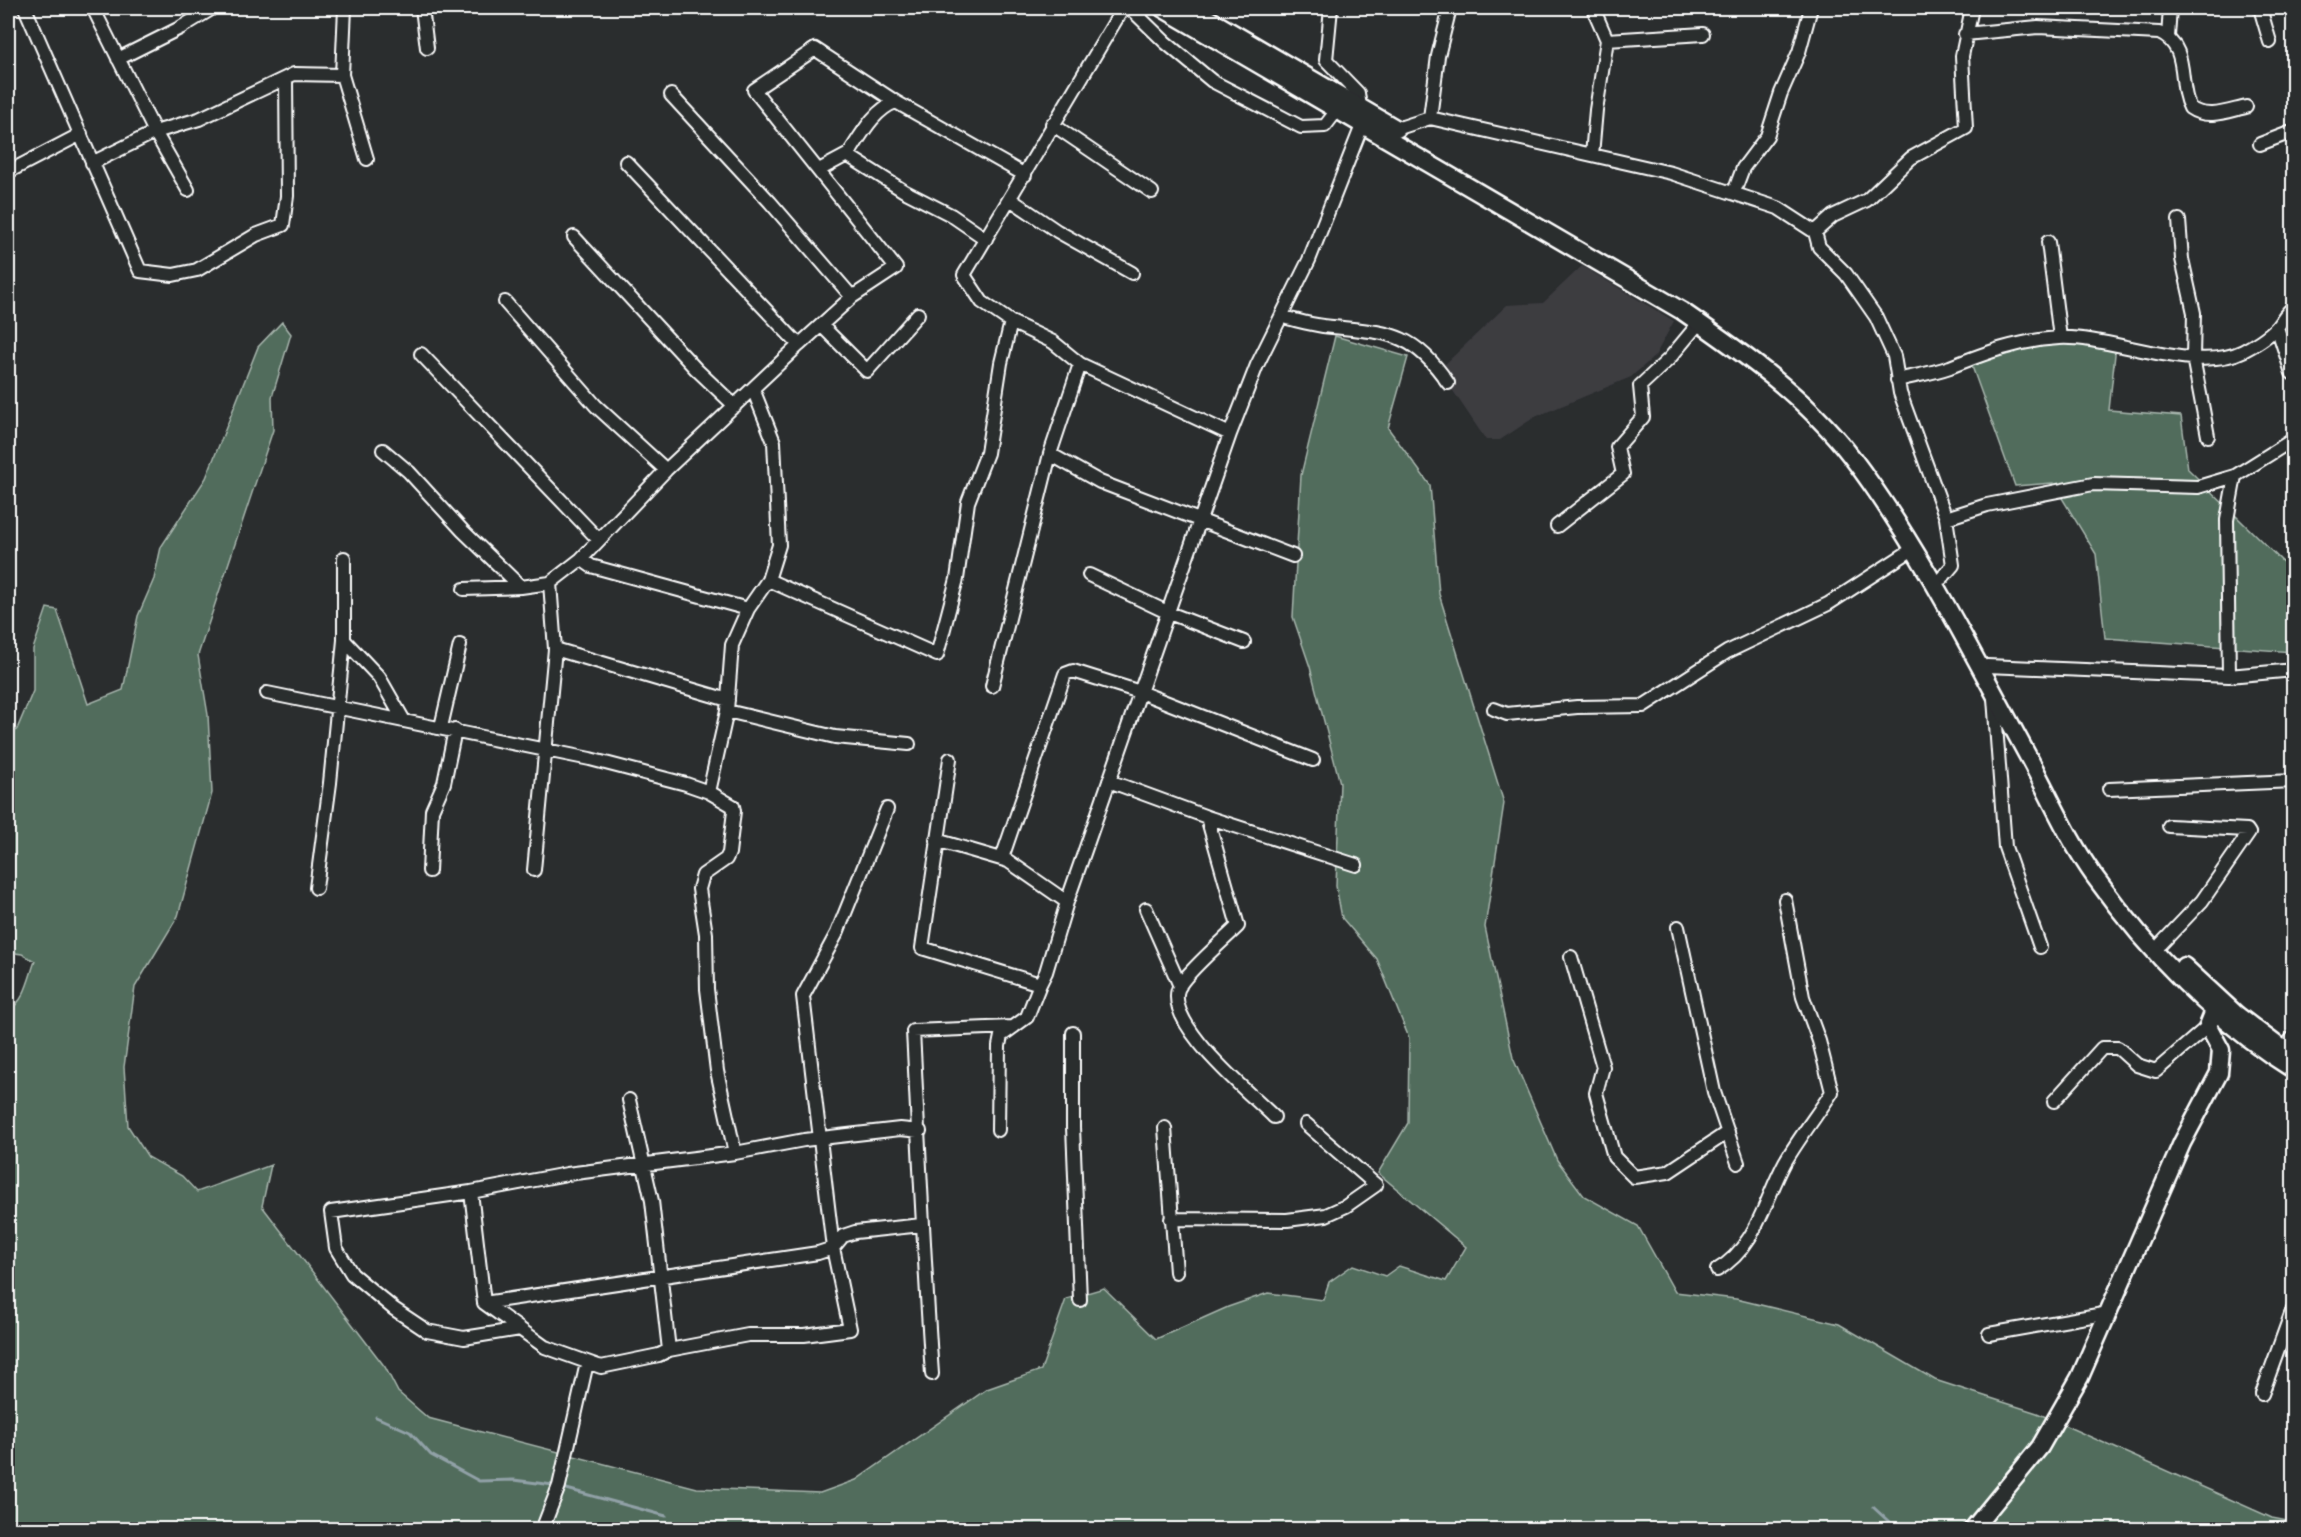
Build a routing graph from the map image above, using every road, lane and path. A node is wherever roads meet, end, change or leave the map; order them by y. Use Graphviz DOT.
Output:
graph roads {
  1 [pos="25,8"];
  2 [pos="93,8"];
  3 [pos="345,8"];
  4 [pos="422,8"];
  5 [pos="1123,8"];
  6 [pos="1130,8"];
  7 [pos="1162,8"];
  8 [pos="1190,8"];
  9 [pos="1331,8"];
  10 [pos="1450,8"];
  11 [pos="1593,8"];
  12 [pos="1811,8"];
  13 [pos="1972,8"];
  14 [pos="2170,8"];
  15 [pos="2260,8"];
  16 [pos="204,9"];
  17 [pos="1703,34"];
  18 [pos="1965,34"];
  19 [pos="2168,37"];
  20 [pos="1607,40"];
  21 [pos="2270,42"];
  22 [pos="427,48"];
  23 [pos="118,59"];
  24 [pos="342,75"];
  25 [pos="286,78"];
  26 [pos="671,95"];
  27 [pos="897,102"];
  28 [pos="2247,107"];
  29 [pos="1338,109"];
  30 [pos="1364,114"];
  31 [pos="1430,118"];
  32 [pos="1052,124"];
  33 [pos="1396,129"];
  34 [pos="2294,131"];
  35 [pos="154,132"];
  36 [pos="81,135"];
  37 [pos="2260,144"];
  38 [pos="1592,154"];
  39 [pos="848,155"];
  40 [pos="367,159"];
  41 [pos="92,162"];
  42 [pos="626,162"];
  43 [pos="819,170"];
  44 [pos="8,172"];
  45 [pos="1025,175"];
  46 [pos="188,190"];
  47 [pos="1152,192"];
  48 [pos="1734,192"];
  49 [pos="1010,199"];
  50 [pos="2179,220"];
  51 [pos="1815,232"];
  52 [pos="574,237"];
  53 [pos="986,239"];
  54 [pos="2048,242"];
  55 [pos="1132,273"];
  56 [pos="852,297"];
  57 [pos="505,302"];
  58 [pos="2294,307"];
  59 [pos="918,314"];
  60 [pos="1282,317"];
  61 [pos="1011,322"];
  62 [pos="1699,323"];
  63 [pos="821,325"];
  64 [pos="2277,327"];
  65 [pos="2060,338"];
  66 [pos="799,345"];
  67 [pos="421,354"];
  68 [pos="2193,357"];
  69 [pos="1080,364"];
  70 [pos="2292,373"];
  71 [pos="1897,380"];
  72 [pos="1448,383"];
  73 [pos="753,389"];
  74 [pos="735,406"];
  75 [pos="1230,434"];
  76 [pos="2208,436"];
  77 [pos="2294,439"];
  78 [pos="383,450"];
  79 [pos="1050,454"];
  80 [pos="666,470"];
  81 [pos="2235,476"];
  82 [pos="1946,518"];
  83 [pos="1201,522"];
  84 [pos="1557,526"];
  85 [pos="598,539"];
  86 [pos="1913,549"];
  87 [pos="1293,556"];
  88 [pos="344,558"];
  89 [pos="581,559"];
  90 [pos="1089,576"];
  91 [pos="1942,578"];
  92 [pos="768,580"];
  93 [pos="550,583"];
  94 [pos="521,587"];
  95 [pos="464,589"];
  96 [pos="748,609"];
  97 [pos="1169,612"];
  98 [pos="344,640"];
  99 [pos="1244,642"];
  100 [pos="460,645"];
  101 [pos="555,649"];
  102 [pos="1987,666"];
  103 [pos="2294,670"];
  104 [pos="2229,676"];
  105 [pos="992,686"];
  106 [pos="1140,692"];
  107 [pos="267,693"];
  108 [pos="1994,696"];
  109 [pos="727,705"];
  110 [pos="337,708"];
  111 [pos="1494,709"];
  112 [pos="403,719"];
  113 [pos="441,727"];
  114 [pos="456,730"];
  115 [pos="2022,739"];
  116 [pos="909,744"];
  117 [pos="546,750"];
  118 [pos="950,759"];
  119 [pos="1313,760"];
  120 [pos="1109,781"];
  121 [pos="2294,781"];
  122 [pos="2109,789"];
  123 [pos="710,792"];
  124 [pos="887,809"];
  125 [pos="1207,818"];
  126 [pos="2169,826"];
  127 [pos="936,840"];
  128 [pos="1002,858"];
  129 [pos="1356,865"];
  130 [pos="534,870"];
  131 [pos="429,871"];
  132 [pos="316,888"];
  133 [pos="1785,900"];
  134 [pos="1067,902"];
  135 [pos="1146,909"];
  136 [pos="1678,927"];
  137 [pos="2161,944"];
  138 [pos="2040,946"];
  139 [pos="1570,957"];
  140 [pos="1040,984"];
  141 [pos="1180,986"];
  142 [pos="2211,1018"];
  143 [pos="1012,1027"];
  144 [pos="1073,1033"];
  145 [pos="2294,1036"];
  146 [pos="2288,1054"];
  147 [pos="2294,1070"];
  148 [pos="629,1100"];
  149 [pos="2054,1101"];
  150 [pos="1274,1117"];
  151 [pos="1306,1124"];
  152 [pos="1165,1128"];
  153 [pos="998,1130"];
  154 [pos="920,1131"];
  155 [pos="1728,1132"];
  156 [pos="819,1139"];
  157 [pos="735,1153"];
  158 [pos="1738,1163"];
  159 [pos="645,1166"];
  160 [pos="471,1192"];
  161 [pos="1171,1219"];
  162 [pos="922,1225"];
  163 [pos="833,1248"];
  164 [pos="1717,1270"];
  165 [pos="1176,1272"];
  166 [pos="662,1276"];
  167 [pos="1080,1300"];
  168 [pos="484,1303"];
  169 [pos="2294,1306"];
  170 [pos="2109,1314"];
  171 [pos="520,1329"];
  172 [pos="1989,1334"];
  173 [pos="669,1350"];
  174 [pos="587,1363"];
  175 [pos="932,1374"];
  176 [pos="2262,1394"];
  177 [pos="542,1530"];
  178 [pos="1972,1530"];
  1 -- 36 [label="street"];
  2 -- 23 [label="street"];
  3 -- 24 [label="street"];
  4 -- 22 [label="street"];
  5 -- 32 [label="street"];
  6 -- 29 [label="street"];
  7 -- 29 [label="main road"];
  8 -- 30 [label="main road"];
  9 -- 30 [label="street"];
  10 -- 31 [label="street"];
  11 -- 20 [label="street"];
  12 -- 48 [label="street"];
  13 -- 18 [label="street"];
  14 -- 19 [label="street"];
  15 -- 21 [label="street"];
  16 -- 23 [label="street"];
  17 -- 20 [label="street"];
  18 -- 19 [label="street"];
  18 -- 51 [label="street"];
  19 -- 28 [label="street"];
  20 -- 38 [label="street"];
  23 -- 35 [label="street"];
  24 -- 25 [label="street"];
  24 -- 40 [label="street"];
  25 -- 35 [label="street"];
  25 -- 41 [label="street"];
  26 -- 56 [label="street"];
  27 -- 39 [label="street"];
  27 -- 43 [label="street"];
  27 -- 45 [label="street"];
  29 -- 30 [label="main road"];
  30 -- 33 [label="main road"];
  30 -- 60 [label="street"];
  30 -- 62 [label="main road"];
  31 -- 33 [label="street"];
  31 -- 38 [label="street"];
  32 -- 45 [label="street"];
  32 -- 47 [label="street"];
  33 -- 91 [label="main road"];
  34 -- 37 [label="street"];
  35 -- 41 [label="street"];
  35 -- 46 [label="street"];
  36 -- 41 [label="street"];
  36 -- 44 [label="street"];
  38 -- 48 [label="street"];
  39 -- 43 [label="street"];
  39 -- 53 [label="street"];
  42 -- 66 [label="street"];
  43 -- 56 [label="street"];
  45 -- 49 [label="street"];
  48 -- 51 [label="street"];
  49 -- 53 [label="street"];
  49 -- 55 [label="street"];
  50 -- 68 [label="street"];
  51 -- 71 [label="street"];
  52 -- 74 [label="street"];
  53 -- 61 [label="street"];
  54 -- 65 [label="street"];
  56 -- 63 [label="street"];
  57 -- 80 [label="street"];
  58 -- 64 [label="street"];
  59 -- 63 [label="street"];
  60 -- 72 [label="street"];
  60 -- 75 [label="street"];
  61 -- 69 [label="street"];
  61 -- 92 [label="street"];
  62 -- 84 [label="street"];
  62 -- 86 [label="main road"];
  63 -- 66 [label="street"];
  64 -- 68 [label="street"];
  64 -- 70 [label="street"];
  65 -- 68 [label="street"];
  65 -- 71 [label="street"];
  66 -- 73 [label="street"];
  67 -- 85 [label="street"];
  68 -- 76 [label="street"];
  69 -- 75 [label="street"];
  69 -- 79 [label="street"];
  71 -- 82 [label="street"];
  73 -- 74 [label="street"];
  73 -- 92 [label="street"];
  74 -- 80 [label="street"];
  75 -- 83 [label="street"];
  77 -- 81 [label="street"];
  78 -- 94 [label="street"];
  79 -- 83 [label="street"];
  79 -- 105 [label="street"];
  80 -- 85 [label="street"];
  81 -- 82 [label="street"];
  81 -- 104 [label="street"];
  82 -- 91 [label="street"];
  83 -- 87 [label="street"];
  83 -- 97 [label="street"];
  85 -- 89 [label="street"];
  86 -- 108 [label="main road"];
  86 -- 111 [label="street"];
  88 -- 98 [label="street"];
  89 -- 93 [label="street"];
  89 -- 96 [label="street"];
  90 -- 97 [label="street"];
  91 -- 102 [label="main road"];
  92 -- 96 [label="street"];
  93 -- 94 [label="street"];
  93 -- 101 [label="street"];
  94 -- 95 [label="street"];
  96 -- 109 [label="street"];
  97 -- 99 [label="street"];
  97 -- 106 [label="street"];
  98 -- 110 [label="street"];
  98 -- 112 [label="street"];
  100 -- 113 [label="street"];
  101 -- 109 [label="street"];
  101 -- 117 [label="street"];
  102 -- 104 [label="street"];
  102 -- 115 [label="main road"];
  103 -- 104 [label="street"];
  106 -- 119 [label="street"];
  106 -- 120 [label="street"];
  106 -- 128 [label="street"];
  107 -- 110 [label="street"];
  108 -- 115 [label="main road"];
  108 -- 138 [label="street"];
  109 -- 116 [label="street"];
  109 -- 123 [label="street"];
  110 -- 112 [label="street"];
  110 -- 132 [label="street"];
  112 -- 113 [label="street"];
  113 -- 114 [label="street"];
  114 -- 117 [label="street"];
  114 -- 131 [label="street"];
  115 -- 137 [label="main road"];
  115 -- 142 [label="main road"];
  117 -- 123 [label="street"];
  117 -- 130 [label="street"];
  118 -- 127 [label="street"];
  120 -- 125 [label="street"];
  120 -- 134 [label="street"];
  121 -- 122 [label="street"];
  123 -- 157 [label="street"];
  124 -- 156 [label="street"];
  125 -- 129 [label="street"];
  125 -- 141 [label="street"];
  126 -- 137 [label="street"];
  127 -- 128 [label="street"];
  127 -- 140 [label="street"];
  128 -- 134 [label="street"];
  133 -- 164 [label="street"];
  134 -- 140 [label="street"];
  135 -- 141 [label="street"];
  136 -- 155 [label="street"];
  137 -- 146 [label="main road"];
  139 -- 155 [label="street"];
  140 -- 143 [label="street"];
  141 -- 150 [label="street"];
  142 -- 147 [label="main road"];
  142 -- 149 [label="street"];
  142 -- 170 [label="main road"];
  143 -- 153 [label="street"];
  143 -- 154 [label="street"];
  144 -- 167 [label="street"];
  145 -- 146 [label="street"];
  148 -- 159 [label="street"];
  151 -- 161 [label="street"];
  152 -- 161 [label="street"];
  154 -- 156 [label="street"];
  154 -- 162 [label="street"];
  155 -- 158 [label="street"];
  156 -- 157 [label="street"];
  156 -- 163 [label="street"];
  157 -- 159 [label="street"];
  159 -- 160 [label="street"];
  159 -- 166 [label="street"];
  160 -- 168 [label="street"];
  160 -- 171 [label="street"];
  161 -- 165 [label="street"];
  162 -- 163 [label="street"];
  162 -- 175 [label="street"];
  163 -- 166 [label="street"];
  163 -- 173 [label="street"];
  166 -- 168 [label="street"];
  166 -- 173 [label="street"];
  168 -- 171 [label="street"];
  169 -- 176 [label="street"];
  170 -- 172 [label="street"];
  170 -- 178 [label="main road"];
  171 -- 174 [label="street"];
  173 -- 174 [label="street"];
  174 -- 177 [label="street"];
}
